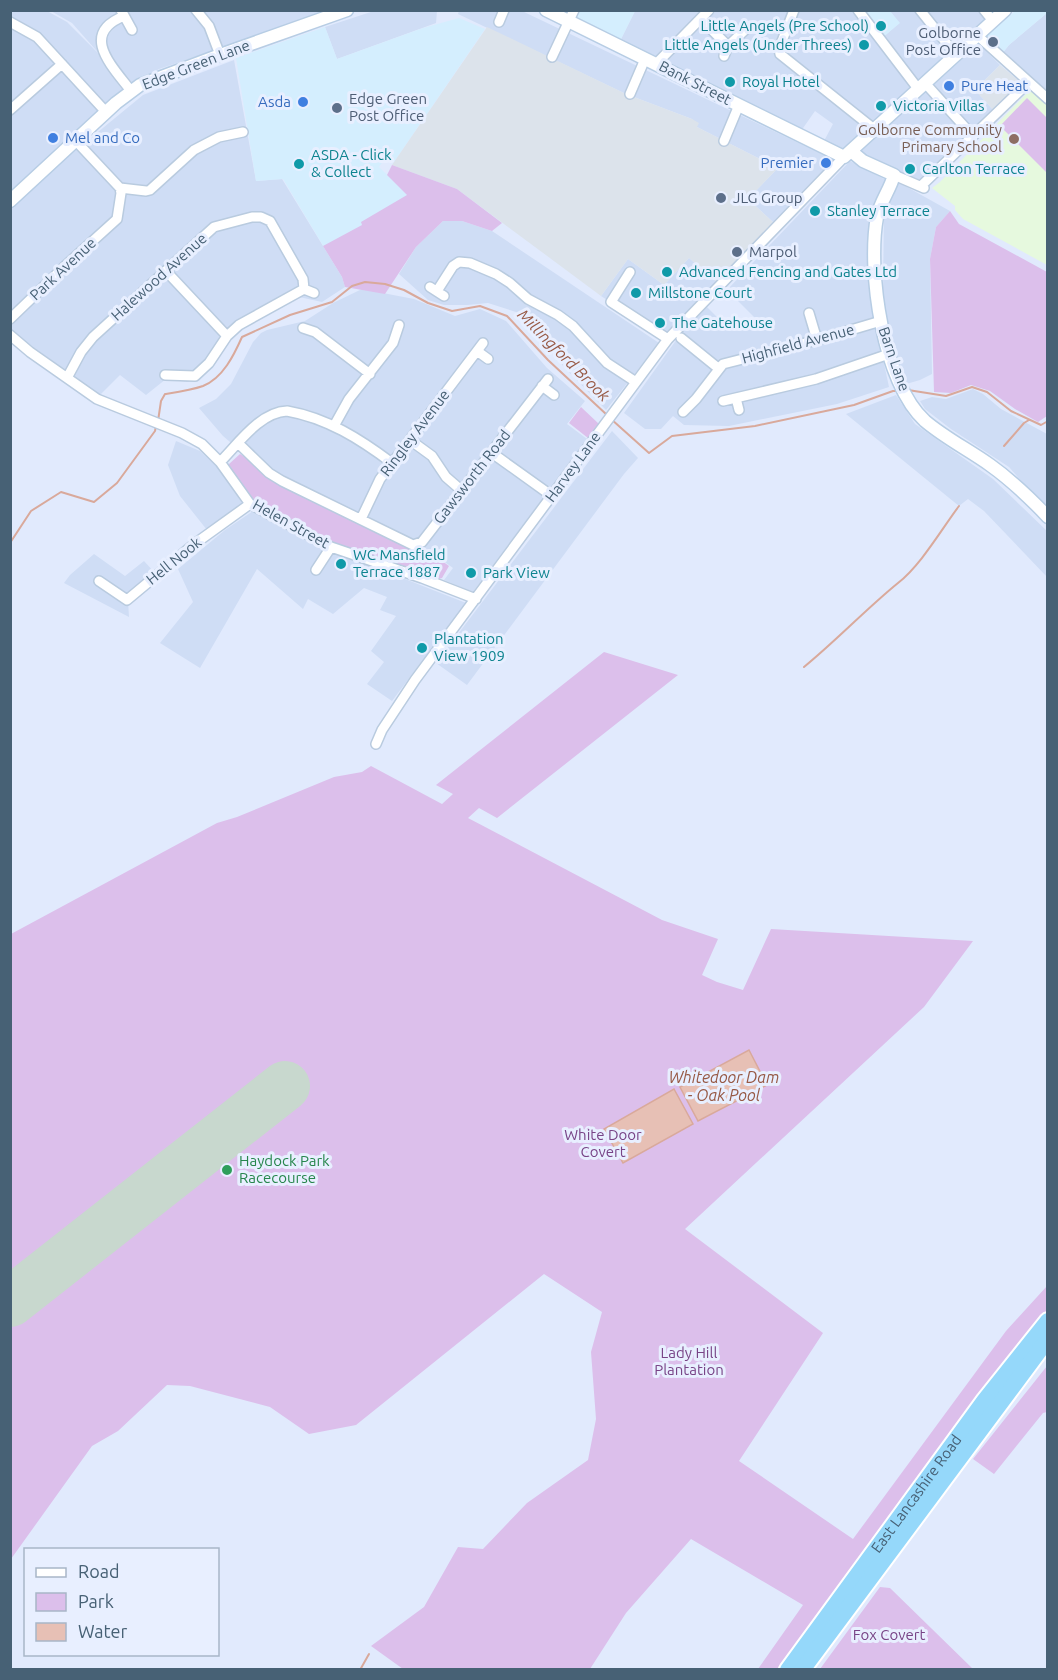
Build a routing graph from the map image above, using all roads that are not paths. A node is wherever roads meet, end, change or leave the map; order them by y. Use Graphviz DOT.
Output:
graph roads {
  1 [pos="196,10"];
  2 [pos="347,10"];
  3 [pos="504,10"];
  4 [pos="709,10"];
  5 [pos="794,10"];
  6 [pos="858,10"];
  7 [pos="920,10"];
  8 [pos="984,10"];
  9 [pos="1005,10"];
  10 [pos="548,11"];
  11 [pos="123,14"];
  12 [pos="571,16"];
  13 [pos="701,19"];
  14 [pos="993,21"];
  15 [pos="499,22"];
  16 [pos="15,25"];
  17 [pos="746,29"];
  18 [pos="132,30"];
  19 [pos="10,35"];
  20 [pos="978,36"];
  21 [pos="728,46"];
  22 [pos="220,55"];
  23 [pos="956,55"];
  24 [pos="724,56"];
  25 [pos="552,57"];
  26 [pos="651,61"];
  27 [pos="62,64"];
  28 [pos="1029,82"];
  29 [pos="922,86"];
  30 [pos="131,91"];
  31 [pos="630,94"];
  32 [pos="1047,99"];
  33 [pos="739,105"];
  34 [pos="10,110"];
  35 [pos="106,112"];
  36 [pos="874,129"];
  37 [pos="243,132"];
  38 [pos="972,135"];
  39 [pos="75,140"];
  40 [pos="724,141"];
  41 [pos="848,154"];
  42 [pos="894,175"];
  43 [pos="120,188"];
  44 [pos="10,201"];
  45 [pos="166,271"];
  46 [pos="630,272"];
  47 [pos="304,289"];
  48 [pos="437,291"];
  49 [pos="314,293"];
  50 [pos="809,313"];
  51 [pos="10,319"];
  52 [pos="314,319"];
  53 [pos="881,321"];
  54 [pos="399,325"];
  55 [pos="10,335"];
  56 [pos="227,336"];
  57 [pos="681,338"];
  58 [pos="668,339"];
  59 [pos="817,340"];
  60 [pos="889,354"];
  61 [pos="488,359"];
  62 [pos="173,363"];
  63 [pos="718,368"];
  64 [pos="370,374"];
  65 [pos="67,378"];
  66 [pos="636,382"];
  67 [pos="554,395"];
  68 [pos="736,398"];
  69 [pos="723,400"];
  70 [pos="739,410"];
  71 [pos="683,412"];
  72 [pos="334,426"];
  73 [pos="410,440"];
  74 [pos="238,443"];
  75 [pos="492,453"];
  76 [pos="220,462"];
  77 [pos="392,463"];
  78 [pos="461,490"];
  79 [pos="552,496"];
  80 [pos="250,504"];
  81 [pos="1047,517"];
  82 [pos="361,519"];
  83 [pos="331,547"];
  84 [pos="316,570"];
  85 [pos="99,581"];
  86 [pos="476,599"];
  87 [pos="376,744"];
  88 [pos="1047,1321"];
  89 [pos="1047,1339"];
  90 [pos="788,1670"];
  91 [pos="802,1670"];
  1 -- 22 [label="street"];
  2 -- 22 [label="street, Edge Green Lane"];
  3 -- 15 [label="street"];
  4 -- 13 [label="street"];
  5 -- 36 [label="street"];
  6 -- 29 [label="street"];
  7 -- 23 [label="street"];
  8 -- 14 [label="street"];
  9 -- 14 [label="street"];
  10 -- 12 [label="street, Bank Street"];
  11 -- 18 [label="street"];
  11 -- 30 [label="street"];
  12 -- 25 [label="street"];
  12 -- 26 [label="street, Bank Street"];
  13 -- 21 [label="street"];
  13 -- 26 [label="street"];
  14 -- 20 [label="street"];
  16 -- 19 [label="street"];
  16 -- 27 [label="street"];
  17 -- 21 [label="street"];
  20 -- 23 [label="street"];
  20 -- 28 [label="street"];
  21 -- 24 [label="street"];
  22 -- 30 [label="street, Edge Green Lane"];
  23 -- 29 [label="street"];
  26 -- 31 [label="street"];
  26 -- 33 [label="street, Bank Street"];
  27 -- 34 [label="street"];
  27 -- 35 [label="street"];
  28 -- 32 [label="street"];
  28 -- 38 [label="street"];
  29 -- 36 [label="street"];
  29 -- 38 [label="street"];
  30 -- 35 [label="street, Edge Green Lane"];
  33 -- 40 [label="street"];
  33 -- 41 [label="street, Bank Street"];
  35 -- 39 [label="street, Edge Green Lane"];
  36 -- 41 [label="street"];
  37 -- 43 [label="street"];
  38 -- 42 [label="street"];
  39 -- 43 [label="street"];
  39 -- 44 [label="street, Edge Green Lane"];
  41 -- 42 [label="street, Bank Street"];
  41 -- 58 [label="street, Harvey Lane"];
  42 -- 53 [label="street, Barn Lane"];
  43 -- 51 [label="street, Park Avenue"];
  45 -- 47 [label="street, Halewood Avenue"];
  45 -- 56 [label="street"];
  45 -- 65 [label="street, Halewood Avenue"];
  46 -- 58 [label="street"];
  47 -- 49 [label="street"];
  47 -- 56 [label="street"];
  48 -- 66 [label="street"];
  50 -- 59 [label="street"];
  52 -- 64 [label="street"];
  53 -- 59 [label="street, Highfield Avenue"];
  53 -- 60 [label="street, Barn Lane"];
  54 -- 64 [label="street"];
  55 -- 65 [label="street, Helen Street"];
  56 -- 62 [label="street"];
  57 -- 63 [label="street"];
  58 -- 66 [label="street, Harvey Lane"];
  59 -- 63 [label="street, Highfield Avenue"];
  60 -- 68 [label="street"];
  60 -- 81 [label="street, Barn Lane"];
  61 -- 73 [label="street, Ringley Avenue"];
  63 -- 71 [label="street"];
  64 -- 72 [label="street"];
  65 -- 76 [label="street, Helen Street"];
  66 -- 79 [label="street, Harvey Lane"];
  67 -- 75 [label="street, Gawsworth Road"];
  68 -- 69 [label="street"];
  68 -- 70 [label="street"];
  72 -- 74 [label="street"];
  72 -- 77 [label="street"];
  73 -- 77 [label="street, Ringley Avenue"];
  73 -- 78 [label="street"];
  74 -- 76 [label="street"];
  74 -- 82 [label="street, Gawsworth Road"];
  75 -- 78 [label="street, Gawsworth Road"];
  75 -- 79 [label="street"];
  76 -- 80 [label="street, Helen Street"];
  77 -- 82 [label="street, Ringley Avenue"];
  78 -- 82 [label="street, Gawsworth Road"];
  79 -- 86 [label="street, Harvey Lane"];
  80 -- 83 [label="street, Helen Street"];
  80 -- 85 [label="street, Hell Nook"];
  83 -- 84 [label="street"];
  83 -- 86 [label="street, Helen Street"];
  86 -- 87 [label="street, Harvey Lane"];
  88 -- 90 [label="highway, East Lancashire Road"];
  89 -- 91 [label="highway, East Lancashire Road"];
}
